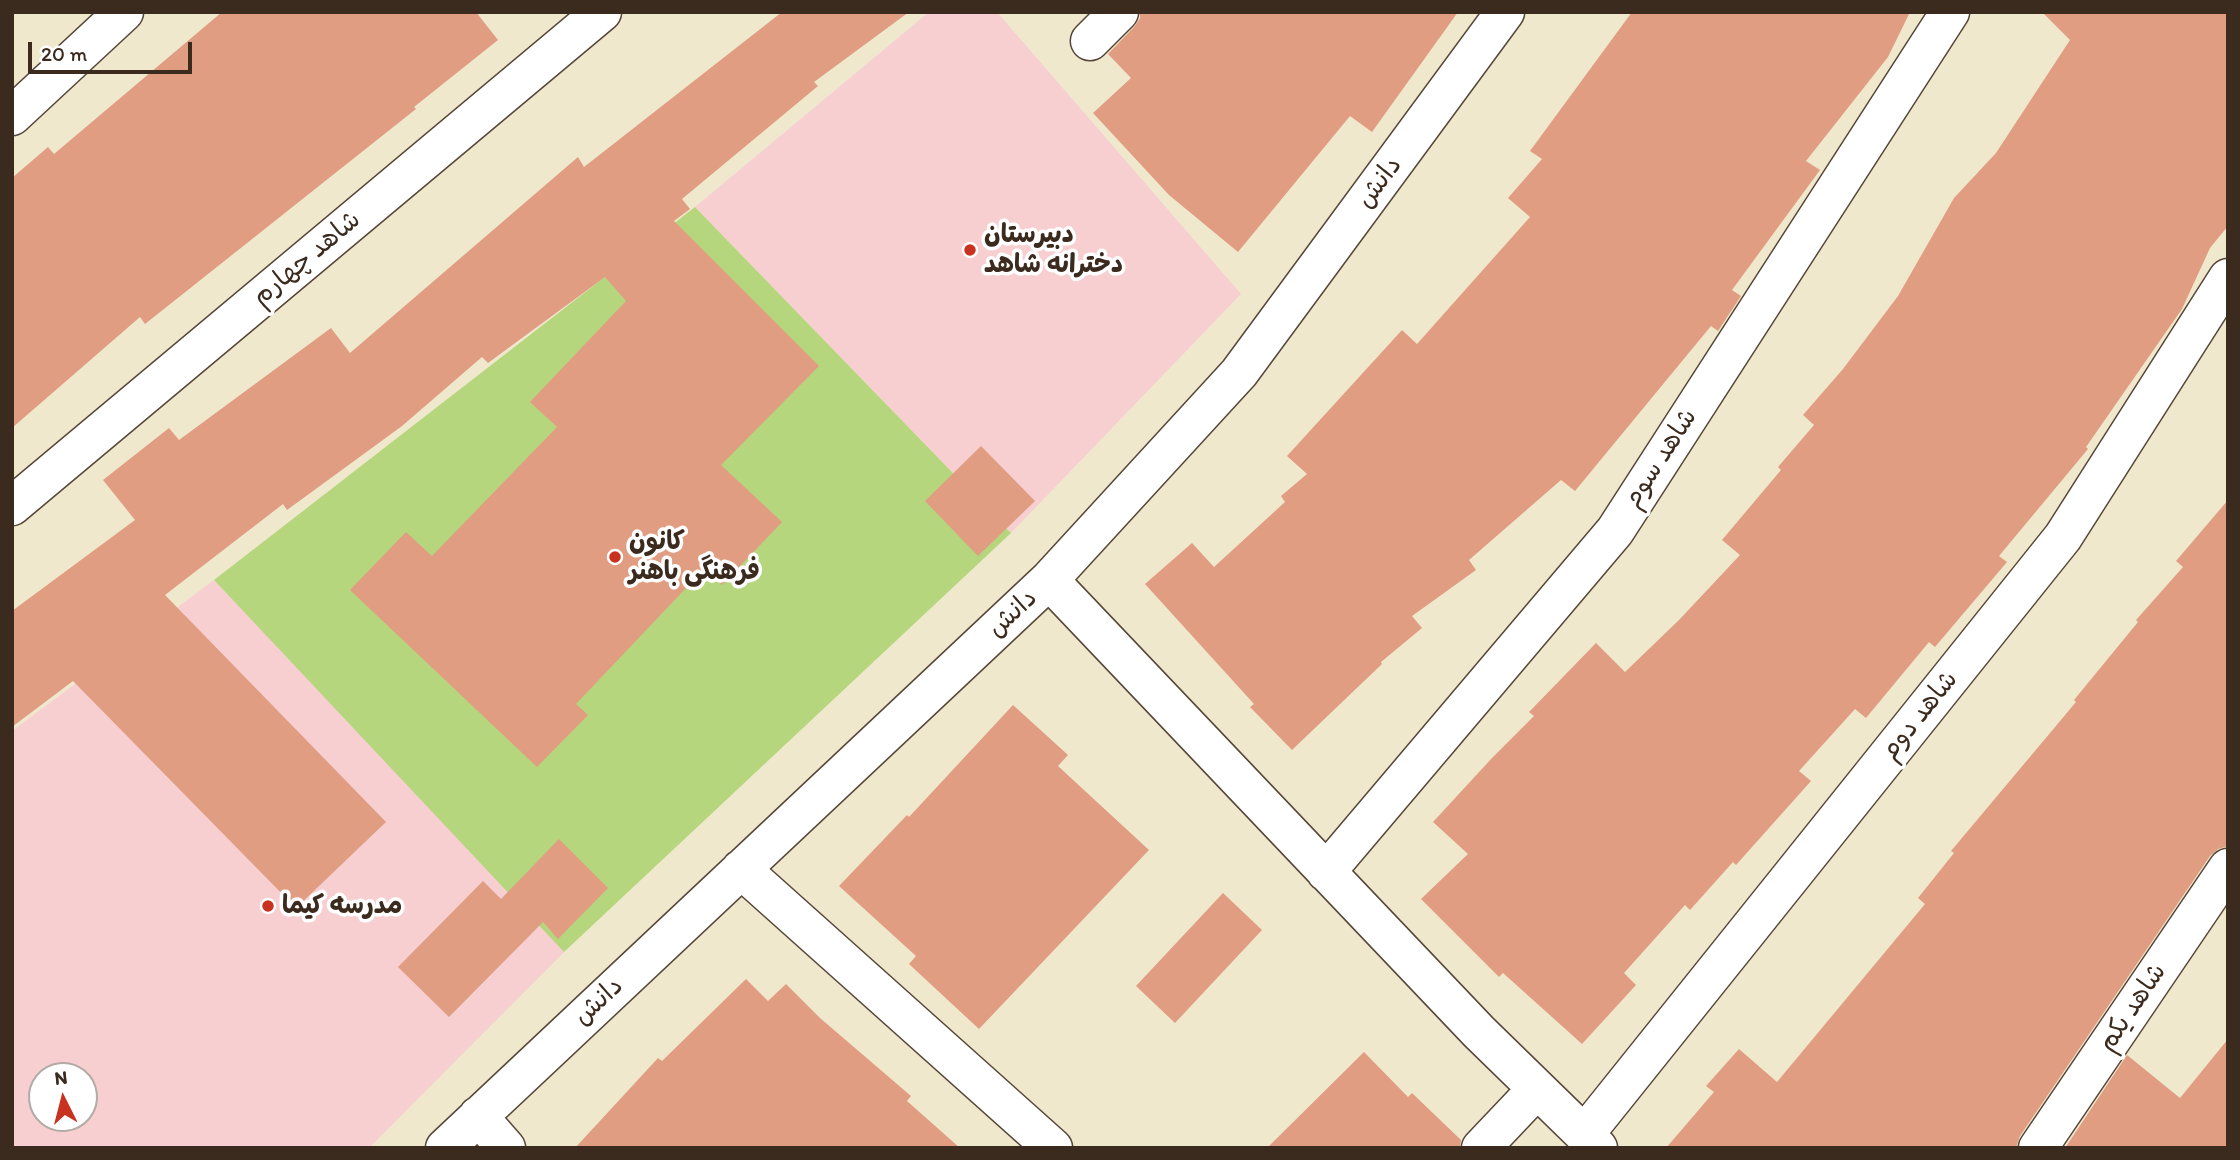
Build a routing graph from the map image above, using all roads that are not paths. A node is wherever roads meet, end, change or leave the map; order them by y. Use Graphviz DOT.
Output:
graph roads {
  1 [pos="124,12"];
  2 [pos="602,12"];
  3 [pos="1119,12"];
  4 [pos="1950,12"];
  5 [pos="1498,15"];
  6 [pos="1090,41"];
  7 [pos="12,116"];
  8 [pos="2228,278"];
  9 [pos="12,506"];
  10 [pos="1049,580"];
  11 [pos="741,869"];
  12 [pos="2228,869"];
  13 [pos="1326,872"];
  14 [pos="1538,1089"];
  15 [pos="478,1116"];
  16 [pos="1591,1141"];
  17 [pos="445,1148"];
  18 [pos="506,1148"];
  19 [pos="1053,1148"];
  20 [pos="1481,1148"];
  21 [pos="2038,1148"];
  1 -- 7 [label="street"];
  2 -- 9 [label="street, شاهد چهارم"];
  3 -- 6 [label="street"];
  4 -- 13 [label="street, شاهد سوم"];
  5 -- 10 [label="street, دانش"];
  8 -- 16 [label="street, شاهد دوم"];
  10 -- 11 [label="street, دانش"];
  10 -- 13 [label="street"];
  11 -- 15 [label="street, دانش"];
  11 -- 19 [label="street"];
  12 -- 21 [label="street, شاهد یکم"];
  13 -- 14 [label="street"];
  14 -- 16 [label="street"];
  14 -- 20 [label="street"];
  15 -- 17 [label="street, دانش"];
  15 -- 18 [label="street"];
}
